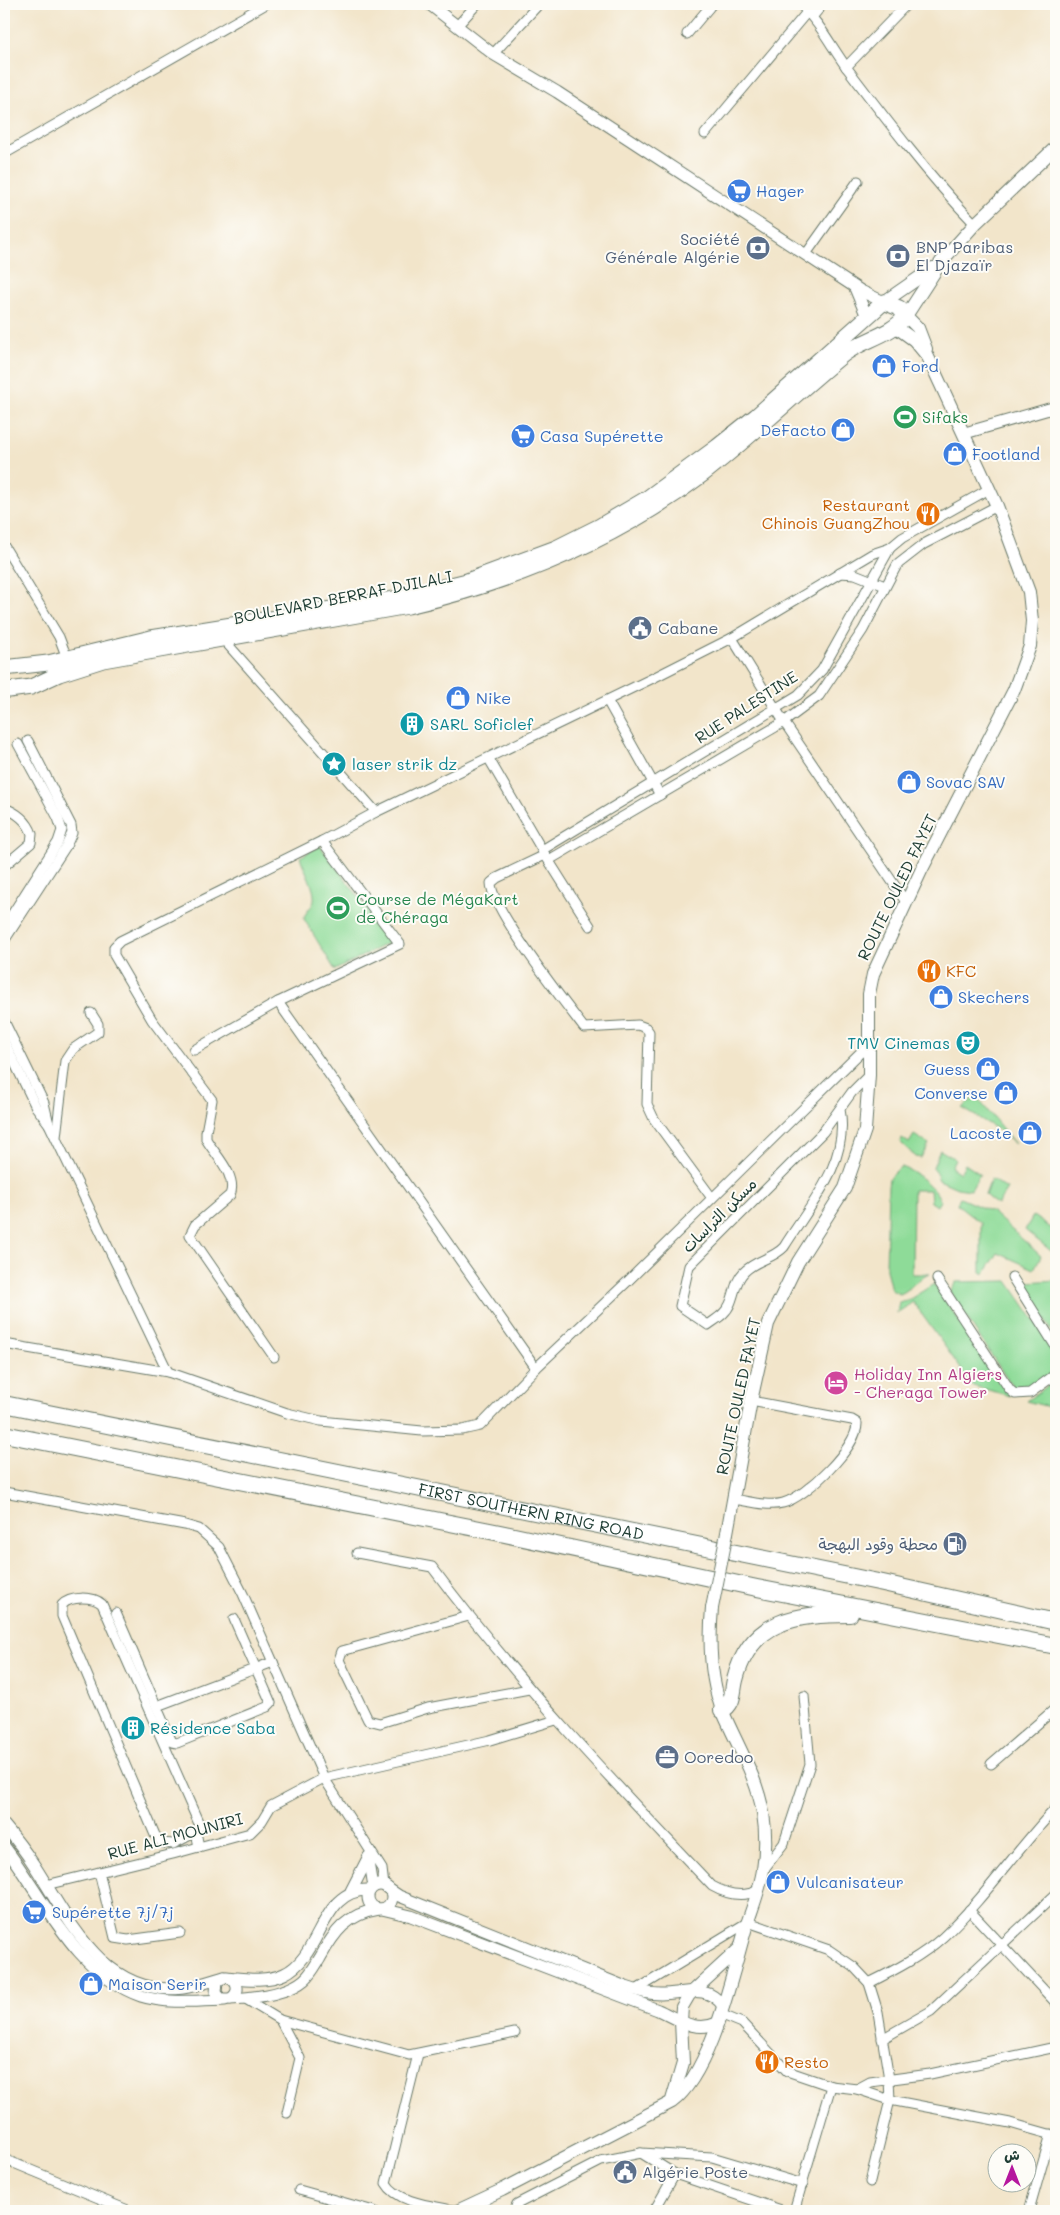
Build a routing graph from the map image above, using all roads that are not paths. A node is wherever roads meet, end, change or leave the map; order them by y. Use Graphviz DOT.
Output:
graph roads {
  1 [pos="266,4"];
  2 [pos="429,4"];
  3 [pos="476,4"];
  4 [pos="539,4"];
  5 [pos="712,4"];
  6 [pos="800,4"];
  7 [pos="823,4"];
  8 [pos="907,4"];
  9 [pos="811,14"];
  10 [pos="457,26"];
  11 [pos="686,34"];
  12 [pos="494,54"];
  13 [pos="846,66"];
  14 [pos="705,134"];
  15 [pos="1056,146"];
  16 [pos="4,154"];
  17 [pos="858,181"];
  18 [pos="975,224"];
  19 [pos="806,254"];
  20 [pos="941,262"];
  21 [pos="854,286"];
  22 [pos="884,302"];
  23 [pos="867,317"];
  24 [pos="901,322"];
  25 [pos="1056,408"];
  26 [pos="965,433"];
  27 [pos="989,489"];
  28 [pos="997,506"];
  29 [pos="4,546"];
  30 [pos="890,548"];
  31 [pos="840,573"];
  32 [pos="871,580"];
  33 [pos="884,586"];
  34 [pos="732,638"];
  35 [pos="223,639"];
  36 [pos="67,658"];
  37 [pos="4,668"];
  38 [pos="6,694"];
  39 [pos="608,702"];
  40 [pos="776,709"];
  41 [pos="784,722"];
  42 [pos="28,740"];
  43 [pos="18,744"];
  44 [pos="490,759"];
  45 [pos="653,783"];
  46 [pos="660,795"];
  47 [pos="4,808"];
  48 [pos="376,812"];
  49 [pos="322,841"];
  50 [pos="546,855"];
  51 [pos="4,866"];
  52 [pos="906,902"];
  53 [pos="4,926"];
  54 [pos="590,926"];
  55 [pos="4,941"];
  56 [pos="278,1002"];
  57 [pos="91,1013"];
  58 [pos="4,1021"];
  59 [pos="4,1041"];
  60 [pos="868,1045"];
  61 [pos="194,1050"];
  62 [pos="869,1075"];
  63 [pos="840,1109"];
  64 [pos="49,1124"];
  65 [pos="56,1138"];
  66 [pos="712,1198"];
  67 [pos="1012,1277"];
  68 [pos="937,1280"];
  69 [pos="4,1344"];
  70 [pos="1056,1347"];
  71 [pos="274,1357"];
  72 [pos="536,1368"];
  73 [pos="168,1372"];
  74 [pos="1056,1374"];
  75 [pos="751,1401"];
  76 [pos="4,1404"];
  77 [pos="4,1434"];
  78 [pos="4,1492"];
  79 [pos="733,1499"];
  80 [pos="357,1554"];
  81 [pos="116,1613"];
  82 [pos="888,1614"];
  83 [pos="469,1616"];
  84 [pos="234,1619"];
  85 [pos="1056,1622"];
  86 [pos="1056,1646"];
  87 [pos="273,1662"];
  88 [pos="256,1669"];
  89 [pos="529,1689"];
  90 [pos="804,1696"];
  91 [pos="157,1706"];
  92 [pos="1056,1708"];
  93 [pos="722,1710"];
  94 [pos="556,1720"];
  95 [pos="991,1764"];
  96 [pos="324,1778"];
  97 [pos="1056,1808"];
  98 [pos="4,1825"];
  99 [pos="196,1832"];
  100 [pos="4,1846"];
  101 [pos="199,1847"];
  102 [pos="368,1853"];
  103 [pos="99,1872"];
  104 [pos="763,1872"];
  105 [pos="46,1884"];
  106 [pos="379,1888"];
  107 [pos="758,1890"];
  108 [pos="351,1891"];
  109 [pos="1056,1894"];
  110 [pos="380,1909"];
  111 [pos="969,1910"];
  112 [pos="748,1922"];
  113 [pos="180,1934"];
  114 [pos="1002,1945"];
  115 [pos="741,1948"];
  116 [pos="226,1977"];
  117 [pos="869,1982"];
  118 [pos="636,1990"];
  119 [pos="694,1991"];
  120 [pos="244,1998"];
  121 [pos="227,2000"];
  122 [pos="1056,2003"];
  123 [pos="720,2014"];
  124 [pos="280,2020"];
  125 [pos="681,2021"];
  126 [pos="515,2033"];
  127 [pos="882,2038"];
  128 [pos="1056,2047"];
  129 [pos="418,2054"];
  130 [pos="889,2080"];
  131 [pos="832,2086"];
  132 [pos="857,2089"];
  133 [pos="890,2100"];
  134 [pos="672,2102"];
  135 [pos="287,2113"];
  136 [pos="1054,2135"];
  137 [pos="640,2153"];
  138 [pos="4,2159"];
  139 [pos="675,2174"];
  140 [pos="870,2182"];
  141 [pos="803,2184"];
  142 [pos="299,2190"];
  143 [pos="130,2211"];
  144 [pos="374,2211"];
  145 [pos="457,2211"];
  146 [pos="514,2211"];
  147 [pos="654,2211"];
  148 [pos="784,2211"];
  149 [pos="794,2211"];
  150 [pos="1029,2211"];
  1 -- 16 [label="street"];
  2 -- 10 [label="street"];
  3 -- 10 [label="street"];
  4 -- 12 [label="street"];
  5 -- 11 [label="street"];
  6 -- 9 [label="street"];
  7 -- 9 [label="street"];
  8 -- 13 [label="street"];
  9 -- 13 [label="street"];
  9 -- 14 [label="street"];
  10 -- 12 [label="street"];
  12 -- 19 [label="street"];
  13 -- 18 [label="street"];
  15 -- 18 [label="main road"];
  17 -- 19 [label="street"];
  18 -- 20 [label="main road"];
  19 -- 21 [label="street"];
  20 -- 22 [label="main road"];
  20 -- 24 [label="main road"];
  21 -- 22 [label="street"];
  21 -- 23 [label="street"];
  22 -- 23 [label="highway, BOULEVARD BERRAF DJILALI"];
  22 -- 24 [label="highway"];
  23 -- 36 [label="highway, BOULEVARD BERRAF DJILALI"];
  24 -- 26 [label="main road, ROUTE OULED FAYET"];
  24 -- 35 [label="highway, BOULEVARD BERRAF DJILALI"];
  25 -- 26 [label="street"];
  26 -- 27 [label="main road, ROUTE OULED FAYET"];
  27 -- 28 [label="main road, ROUTE OULED FAYET"];
  27 -- 30 [label="street, RUE PALESTINE"];
  28 -- 33 [label="street, RUE PALESTINE"];
  28 -- 52 [label="main road, ROUTE OULED FAYET"];
  29 -- 36 [label="street"];
  30 -- 31 [label="street"];
  30 -- 32 [label="street, RUE PALESTINE"];
  31 -- 32 [label="street"];
  31 -- 34 [label="street"];
  32 -- 33 [label="street"];
  32 -- 40 [label="street, RUE PALESTINE"];
  33 -- 41 [label="street, RUE PALESTINE"];
  34 -- 39 [label="street"];
  34 -- 40 [label="street"];
  35 -- 38 [label="highway, BOULEVARD BERRAF DJILALI"];
  35 -- 48 [label="street"];
  36 -- 37 [label="highway, BOULEVARD BERRAF DJILALI"];
  37 -- 38 [label="highway"];
  39 -- 44 [label="street"];
  39 -- 45 [label="street"];
  40 -- 41 [label="street"];
  40 -- 45 [label="street, RUE PALESTINE"];
  41 -- 46 [label="street, RUE PALESTINE"];
  41 -- 52 [label="street"];
  42 -- 55 [label="street"];
  43 -- 53 [label="street"];
  44 -- 48 [label="street"];
  44 -- 50 [label="street"];
  45 -- 46 [label="street"];
  45 -- 50 [label="street, RUE PALESTINE"];
  46 -- 50 [label="street, RUE PALESTINE"];
  47 -- 51 [label="street"];
  48 -- 49 [label="street"];
  49 -- 56 [label="street"];
  49 -- 71 [label="street"];
  50 -- 54 [label="street"];
  50 -- 66 [label="street"];
  52 -- 60 [label="main road, ROUTE OULED FAYET"];
  56 -- 61 [label="street"];
  56 -- 72 [label="street"];
  57 -- 65 [label="street"];
  58 -- 64 [label="street"];
  59 -- 64 [label="street"];
  60 -- 62 [label="main road, ROUTE OULED FAYET"];
  60 -- 66 [label="street"];
  62 -- 63 [label="street, مسكن التراسات"];
  62 -- 75 [label="main road, ROUTE OULED FAYET"];
  63 -- 63 [label="street, مسكن التراسات"];
  64 -- 65 [label="street"];
  65 -- 73 [label="street"];
  66 -- 72 [label="street"];
  67 -- 70 [label="street"];
  68 -- 74 [label="street"];
  69 -- 73 [label="street"];
  72 -- 73 [label="street"];
  75 -- 79 [label="main road, ROUTE OULED FAYET"];
  75 -- 79 [label="street"];
  76 -- 85 [label="highway, FIRST SOUTHERN RING ROAD"];
  77 -- 82 [label="highway, FIRST SOUTHERN RING ROAD"];
  78 -- 87 [label="street"];
  79 -- 93 [label="main road, ROUTE OULED FAYET, bridge"];
  80 -- 83 [label="street"];
  81 -- 91 [label="street"];
  82 -- 86 [label="highway, FIRST SOUTHERN RING ROAD"];
  82 -- 93 [label="highway"];
  83 -- 89 [label="street"];
  83 -- 89 [label="street"];
  84 -- 88 [label="street"];
  87 -- 88 [label="street"];
  87 -- 96 [label="street"];
  88 -- 91 [label="street"];
  88 -- 91 [label="street"];
  89 -- 94 [label="street"];
  90 -- 104 [label="street"];
  92 -- 95 [label="street"];
  93 -- 104 [label="main road, ROUTE OULED FAYET"];
  94 -- 96 [label="street, RUE ALI MOUNIRI"];
  94 -- 107 [label="street"];
  96 -- 101 [label="street, RUE ALI MOUNIRI"];
  96 -- 102 [label="street"];
  97 -- 111 [label="street"];
  98 -- 105 [label="street"];
  99 -- 99 [label="street"];
  99 -- 101 [label="street"];
  100 -- 121 [label="street"];
  101 -- 103 [label="street, RUE ALI MOUNIRI"];
  102 -- 106 [label="street"];
  102 -- 106 [label="street"];
  102 -- 108 [label="street"];
  103 -- 105 [label="street, RUE ALI MOUNIRI"];
  103 -- 113 [label="street"];
  104 -- 107 [label="main road, ROUTE OULED FAYET"];
  105 -- 116 [label="street"];
  106 -- 108 [label="street"];
  106 -- 110 [label="street"];
  106 -- 110 [label="street"];
  106 -- 118 [label="street"];
  107 -- 112 [label="main road, ROUTE OULED FAYET"];
  108 -- 116 [label="street"];
  109 -- 114 [label="street"];
  110 -- 120 [label="street"];
  110 -- 125 [label="street"];
  111 -- 114 [label="street"];
  111 -- 117 [label="street"];
  112 -- 115 [label="main road, ROUTE OULED FAYET"];
  112 -- 117 [label="street"];
  112 -- 118 [label="street"];
  114 -- 122 [label="street"];
  114 -- 127 [label="street"];
  115 -- 119 [label="main road"];
  115 -- 123 [label="main road, ROUTE OULED FAYET"];
  116 -- 121 [label="street"];
  116 -- 121 [label="street"];
  117 -- 127 [label="street"];
  118 -- 119 [label="street"];
  119 -- 123 [label="street"];
  119 -- 125 [label="main road"];
  120 -- 121 [label="street"];
  120 -- 124 [label="street"];
  123 -- 125 [label="street"];
  123 -- 131 [label="street"];
  123 -- 134 [label="main road, ROUTE OULED FAYET"];
  124 -- 129 [label="street"];
  124 -- 135 [label="street"];
  125 -- 134 [label="main road"];
  126 -- 129 [label="street"];
  127 -- 130 [label="street"];
  128 -- 130 [label="street"];
  129 -- 145 [label="street"];
  130 -- 132 [label="street"];
  130 -- 133 [label="street"];
  131 -- 132 [label="street"];
  131 -- 141 [label="street"];
  132 -- 133 [label="street"];
  133 -- 136 [label="street"];
  133 -- 140 [label="street"];
  134 -- 145 [label="main road, ROUTE OULED FAYET"];
  136 -- 150 [label="street"];
  137 -- 139 [label="street"];
  137 -- 141 [label="street"];
  137 -- 146 [label="street"];
  138 -- 143 [label="street"];
  139 -- 147 [label="street"];
  139 -- 148 [label="street"];
  141 -- 149 [label="street"];
  142 -- 144 [label="street"];
}
